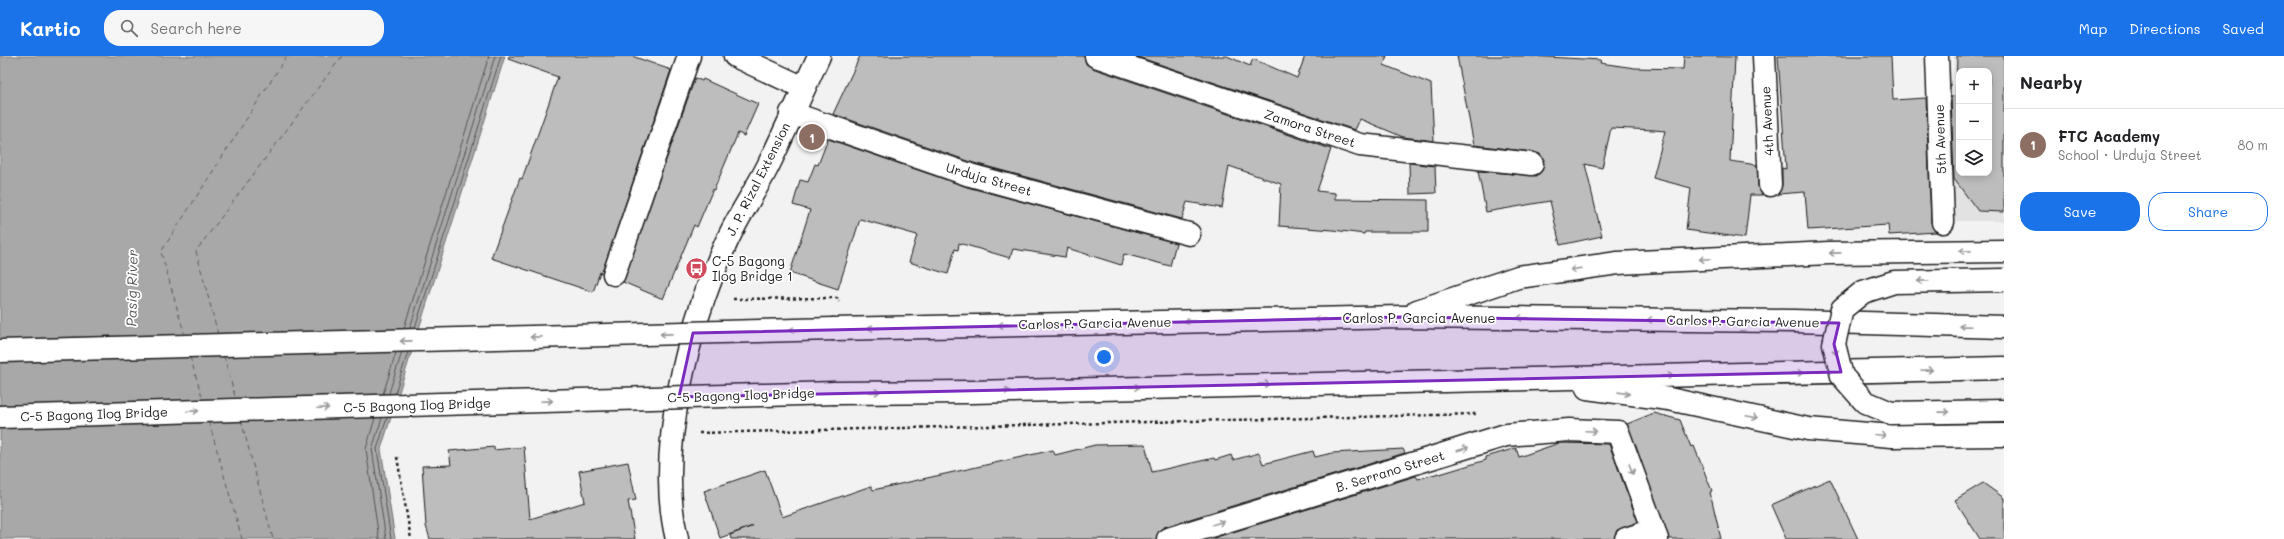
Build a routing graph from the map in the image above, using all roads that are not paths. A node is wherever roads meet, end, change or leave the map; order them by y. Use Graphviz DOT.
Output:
graph roads {
  1 [pos="689,56"];
  2 [pos="735,56"];
  3 [pos="819,56"];
  4 [pos="1096,56"];
  5 [pos="1764,56"];
  6 [pos="1937,56"];
  7 [pos="804,88"];
  8 [pos="791,113"];
  9 [pos="1532,164"];
  10 [pos="1770,186"];
  11 [pos="1943,222"];
  12 [pos="1189,234"];
  13 [pos="2004,251"];
  14 [pos="614,274"];
  15 [pos="2004,280"];
  16 [pos="1401,317"];
  17 [pos="2004,326"];
  18 [pos="0,351"];
  19 [pos="2004,368"];
  20 [pos="1516,378"];
  21 [pos="2004,411"];
  22 [pos="0,417"];
  23 [pos="2004,435"];
  24 [pos="1656,535"];
  25 [pos="677,539"];
  26 [pos="1168,539"];
  27 [pos="1626,539"];
  1 -- 14 [label="main road"];
  2 -- 7 [label="main road"];
  3 -- 7 [label="main road, J. P. Rizal Extension"];
  4 -- 9 [label="main road, Zamora Street"];
  5 -- 10 [label="main road, 4th Avenue"];
  6 -- 11 [label="main road, 5th Avenue"];
  7 -- 8 [label="main road, J. P. Rizal Extension"];
  8 -- 12 [label="main road, Urduja Street"];
  8 -- 25 [label="main road, J. P. Rizal Extension"];
  13 -- 16 [label="main road, one-way"];
  15 -- 21 [label="main road, one-way, bridge"];
  17 -- 16 [label="main road, Carlos P. Garcia Avenue, one-way"];
  16 -- 18 [label="main road, Carlos P. Garcia Avenue, one-way, bridge"];
  20 -- 19 [label="main road, one-way"];
  22 -- 20 [label="main road, C-5 Bagong Ilog Bridge, one-way, bridge"];
  20 -- 23 [label="main road, one-way"];
  26 -- 24 [label="main road, B. Serrano Street, one-way"];
  24 -- 27 [label="main road"];
}
